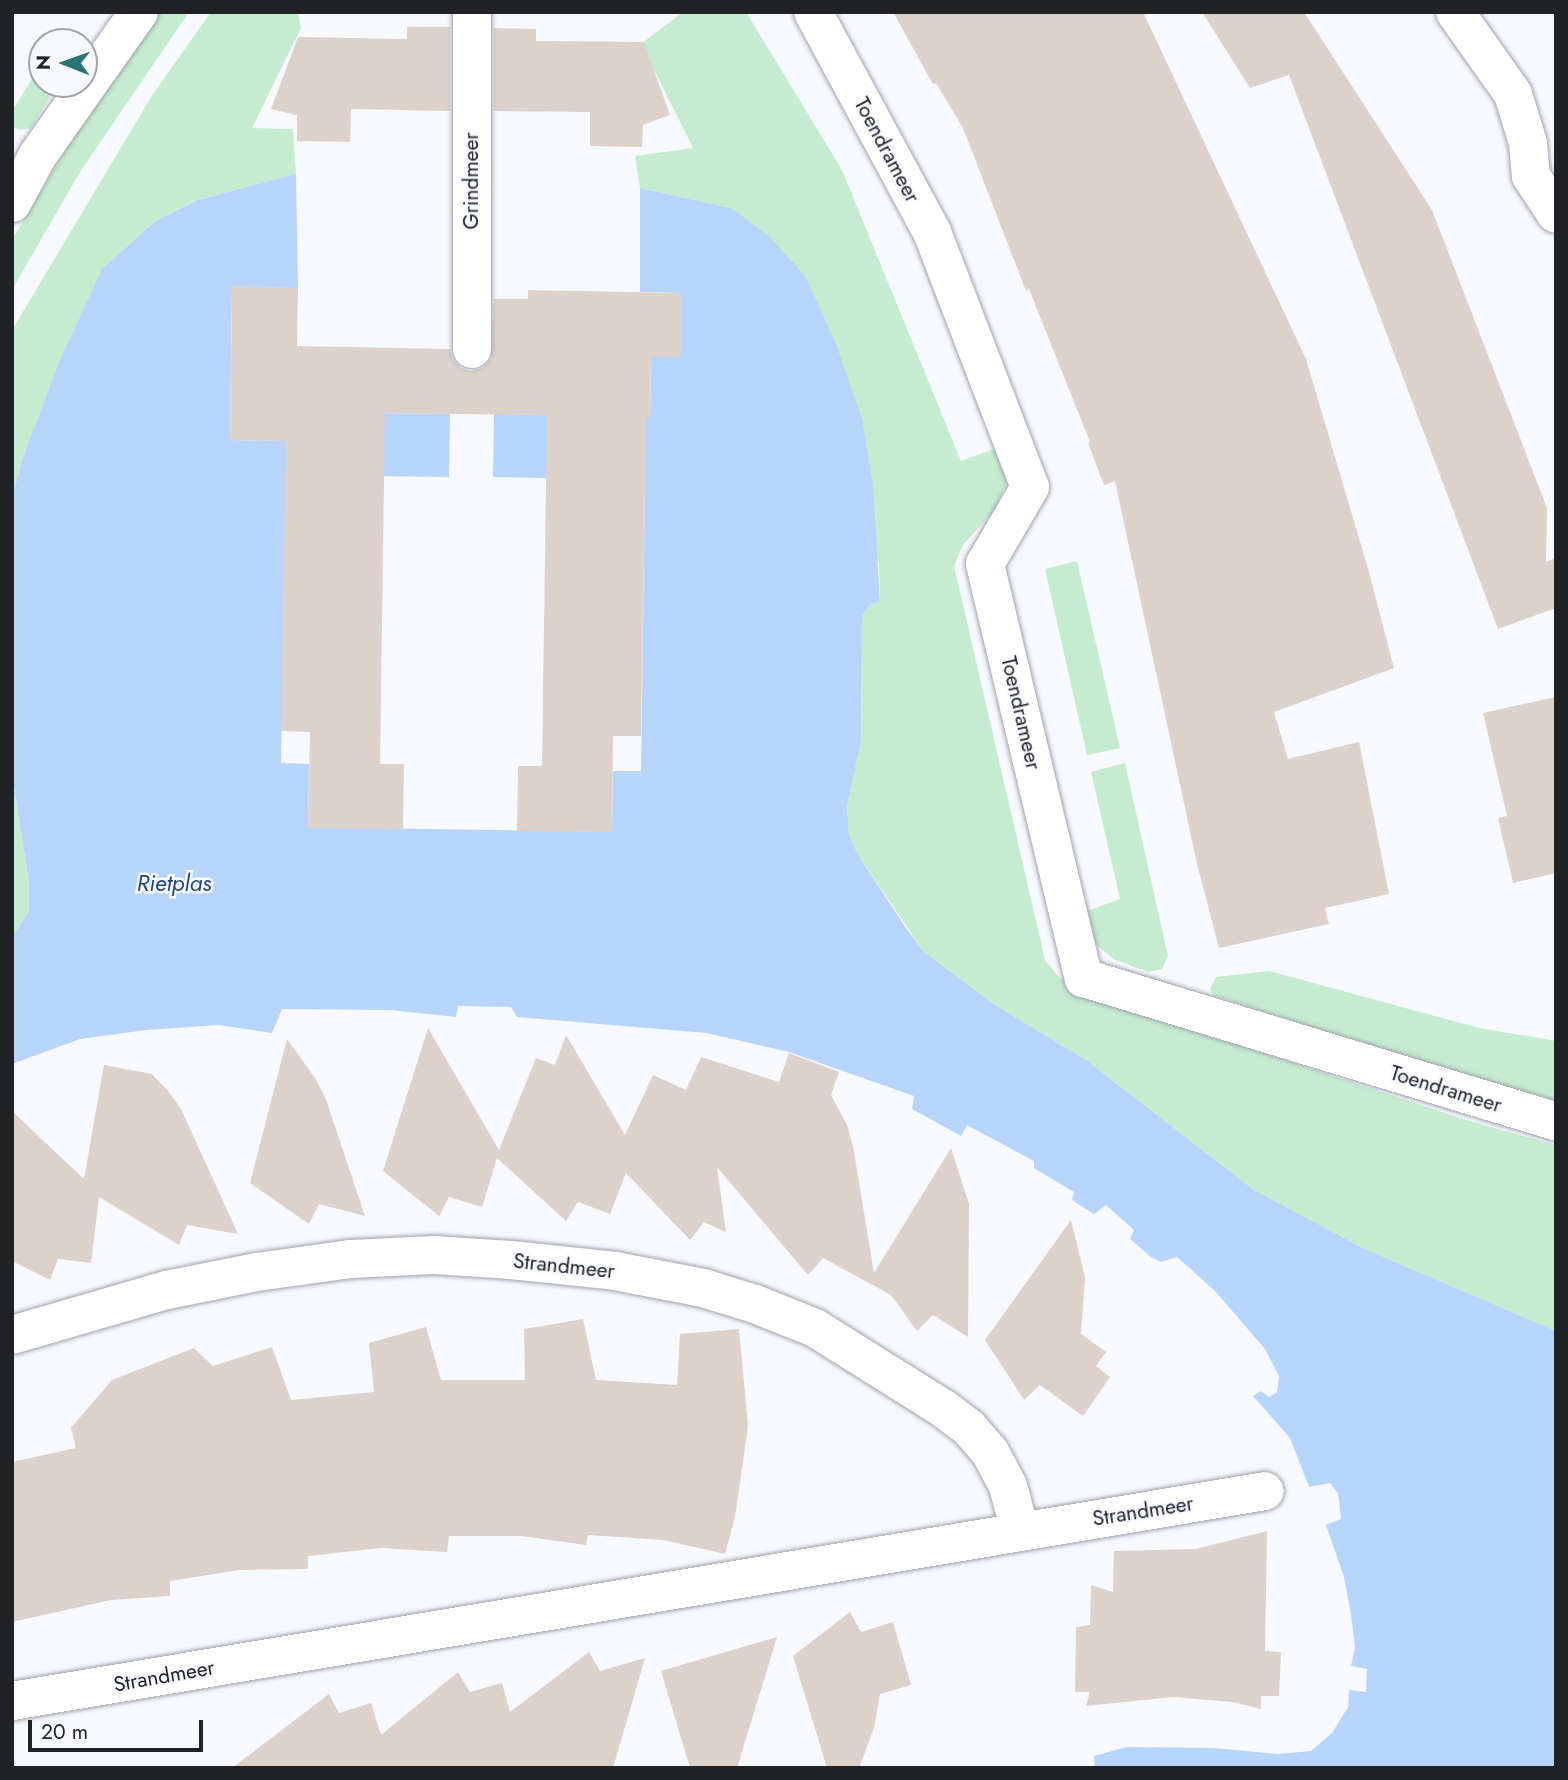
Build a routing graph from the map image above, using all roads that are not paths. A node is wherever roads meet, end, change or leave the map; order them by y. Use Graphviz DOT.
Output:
graph roads {
  1 [pos="138,12"];
  2 [pos="472,12"];
  3 [pos="813,12"];
  4 [pos="1455,12"];
  5 [pos="1542,133"];
  6 [pos="12,203"];
  7 [pos="1556,214"];
  8 [pos="472,349"];
  9 [pos="1556,1121"];
  10 [pos="12,1335"];
  11 [pos="1265,1491"];
  12 [pos="1020,1531"];
  13 [pos="12,1701"];
  1 -- 6 [label="street"];
  2 -- 8 [label="street, Grindmeer"];
  3 -- 9 [label="street, Toendrameer"];
  4 -- 5 [label="street"];
  5 -- 7 [label="street"];
  10 -- 12 [label="street, Strandmeer"];
  11 -- 12 [label="street, Strandmeer"];
  12 -- 13 [label="street, Strandmeer"];
}
